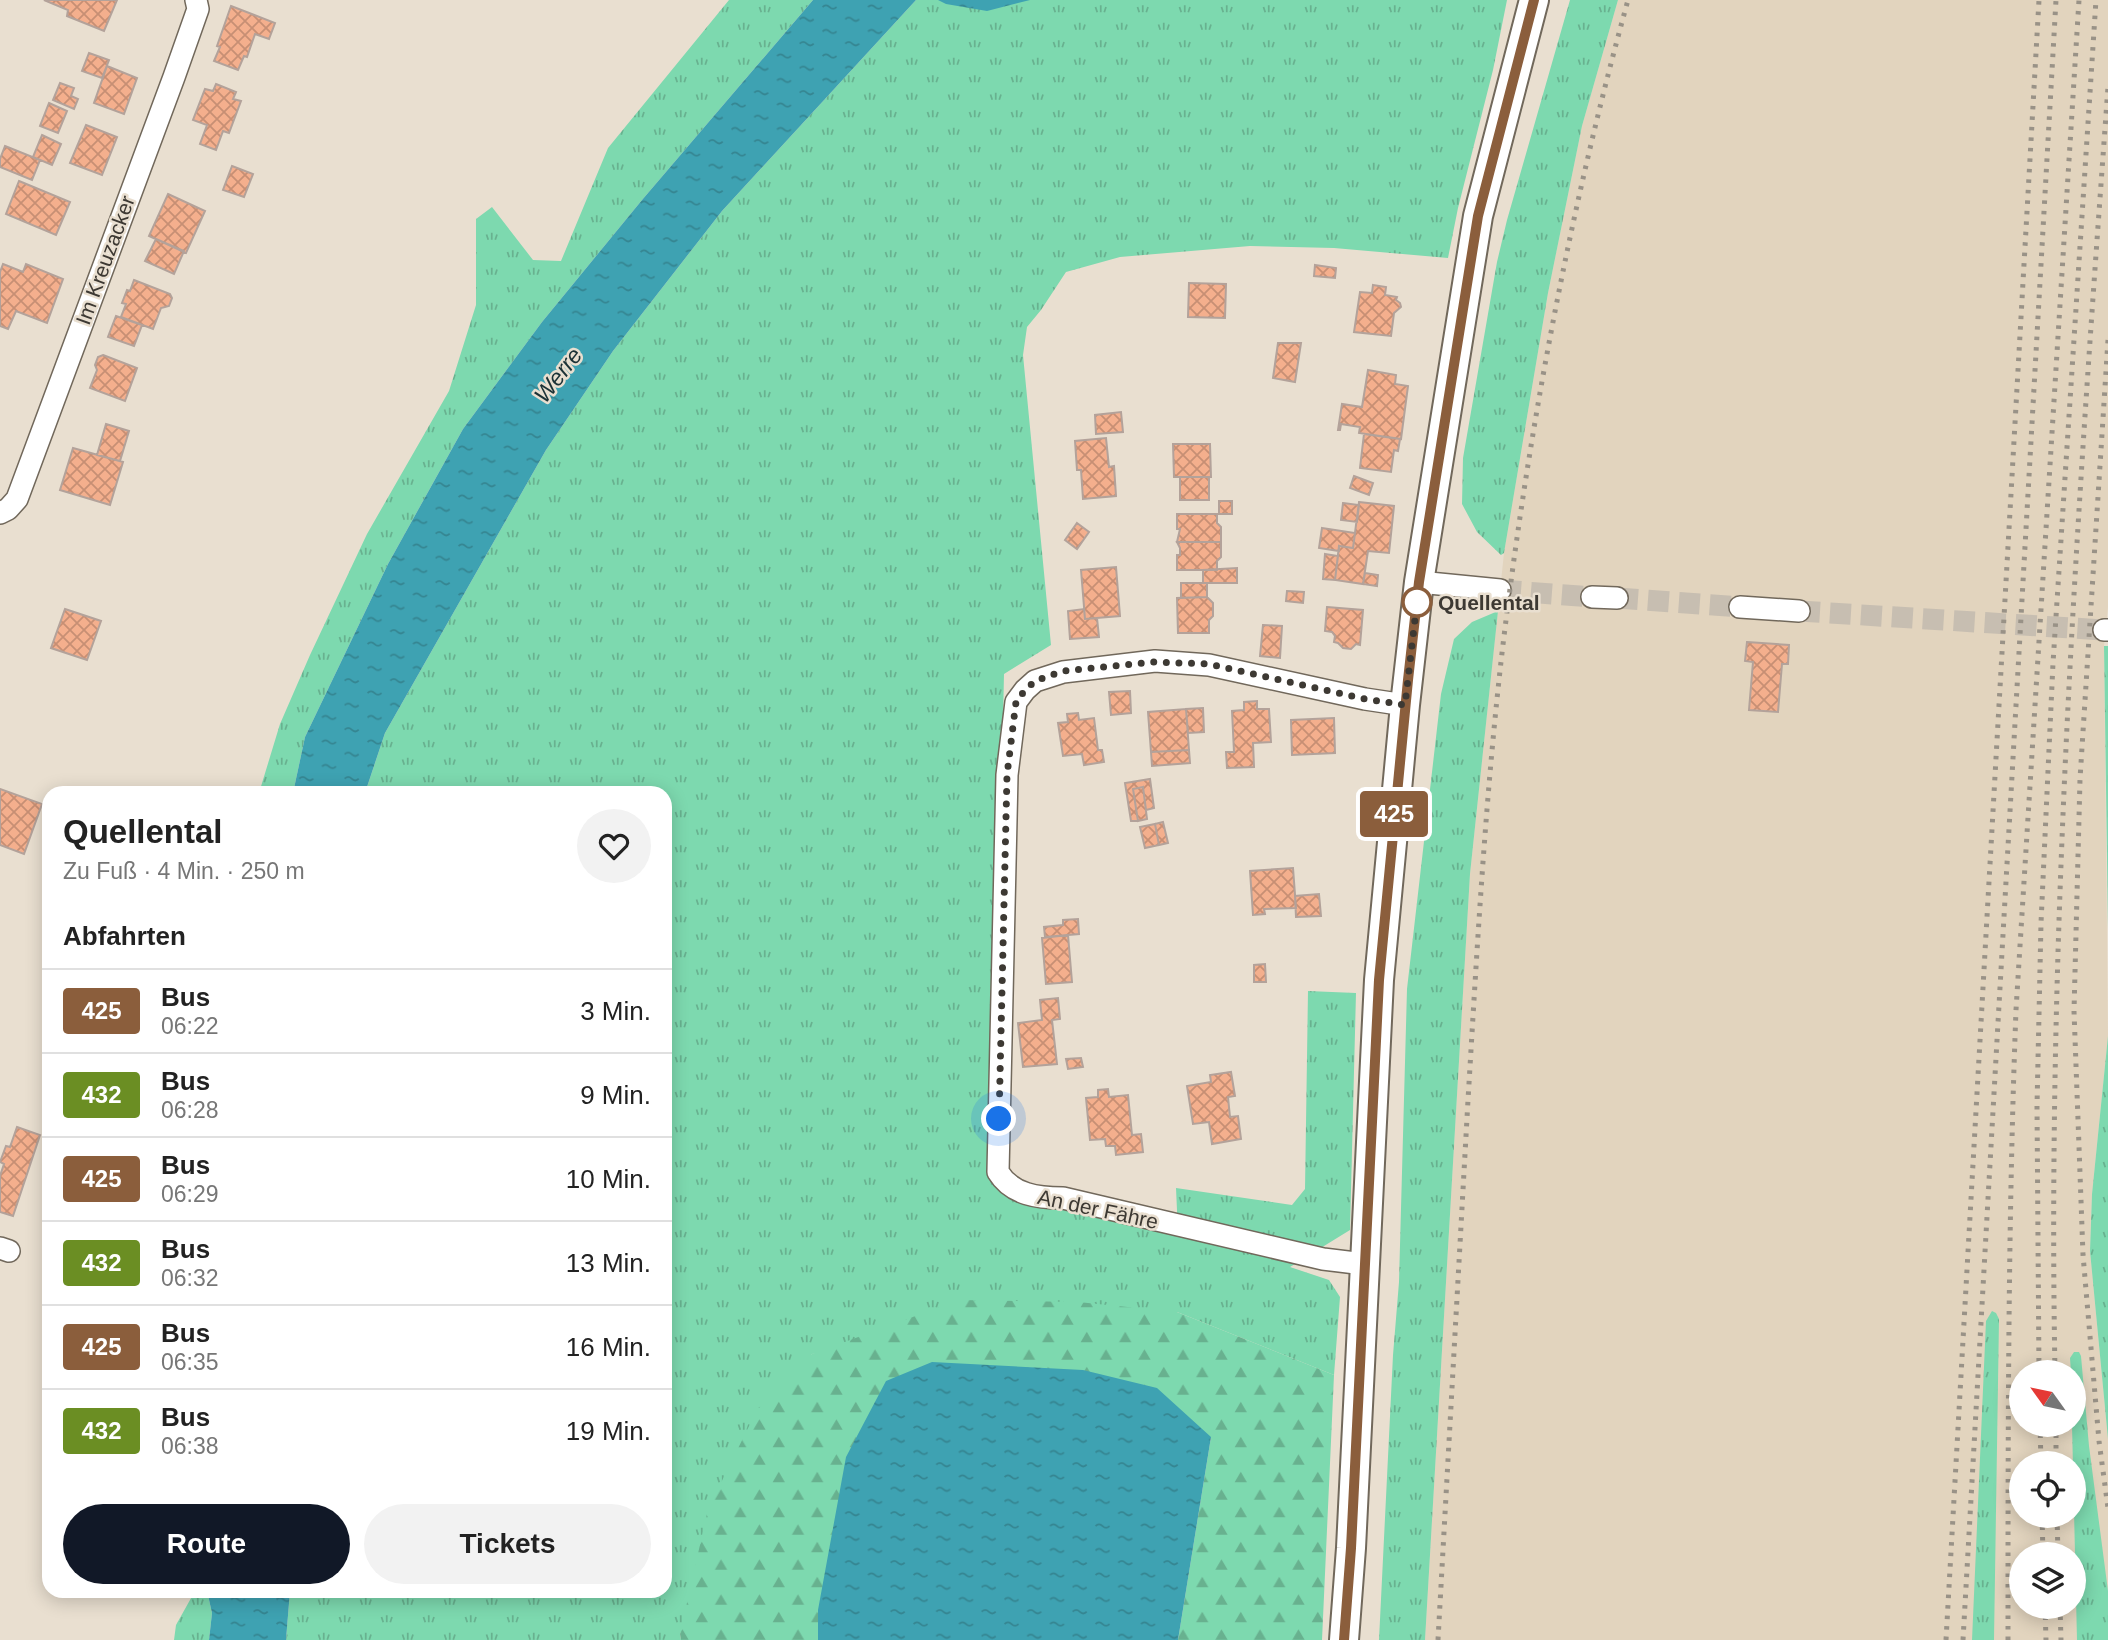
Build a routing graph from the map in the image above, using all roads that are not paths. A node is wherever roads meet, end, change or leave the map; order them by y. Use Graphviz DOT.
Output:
graph roads {
  1 [pos="196,0"];
  2 [pos="1534,0"];
  3 [pos="0,513"];
  4 [pos="1419,582"];
  5 [pos="1500,590"];
  6 [pos="1592,597"];
  7 [pos="1617,598"];
  8 [pos="1740,607"];
  9 [pos="1799,611"];
  10 [pos="1405,705"];
  11 [pos="1364,1264"];
  12 [pos="1344,1640"];
  1 -- 3 [label="street, Im Kreuzacker"];
  2 -- 4 [label="main road"];
  4 -- 5 [label="street"];
  4 -- 10 [label="main road"];
  6 -- 7 [label="street"];
  8 -- 9 [label="street"];
  10 -- 11 [label="main road"];
  10 -- 11 [label="street, An der Fähre"];
  11 -- 12 [label="main road"];
}
